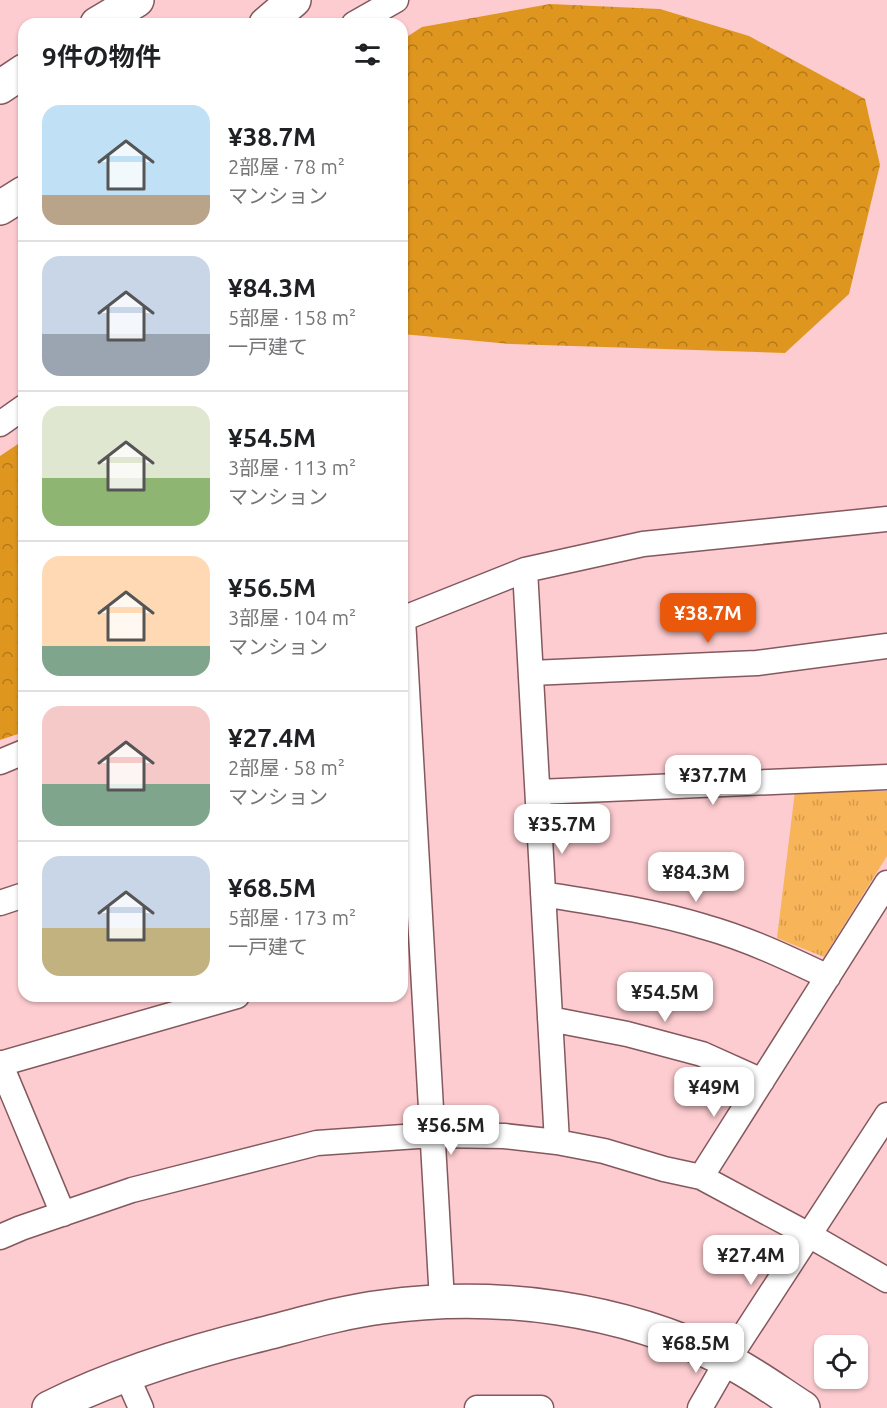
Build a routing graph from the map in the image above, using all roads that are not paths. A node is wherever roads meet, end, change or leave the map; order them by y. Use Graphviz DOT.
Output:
graph roads {
  1 [pos="137,0"];
  2 [pos="294,0"];
  3 [pos="396,0"];
  4 [pos="107,18"];
  5 [pos="273,18"];
  6 [pos="364,18"];
  7 [pos="18,75"];
  8 [pos="0,87"];
  9 [pos="18,197"];
  10 [pos="0,208"];
  11 [pos="18,411"];
  12 [pos="0,424"];
  13 [pos="887,519"];
  14 [pos="525,570"];
  15 [pos="408,617"];
  16 [pos="887,645"];
  17 [pos="531,673"];
  18 [pos="18,754"];
  19 [pos="0,762"];
  20 [pos="887,777"];
  21 [pos="538,792"];
  22 [pos="408,819"];
  23 [pos="887,883"];
  24 [pos="543,894"];
  25 [pos="18,898"];
  26 [pos="0,903"];
  27 [pos="412,971"];
  28 [pos="828,977"];
  29 [pos="216,1002"];
  30 [pos="550,1019"];
  31 [pos="0,1063"];
  32 [pos="762,1081"];
  33 [pos="887,1115"];
  34 [pos="432,1135"];
  35 [pos="557,1142"];
  36 [pos="701,1177"];
  37 [pos="63,1214"];
  38 [pos="810,1235"];
  39 [pos="0,1237"];
  40 [pos="887,1280"];
  41 [pos="442,1301"];
  42 [pos="728,1361"];
  43 [pos="126,1374"];
  44 [pos="49,1408"];
  45 [pos="141,1408"];
  46 [pos="477,1408"];
  47 [pos="540,1408"];
  48 [pos="700,1408"];
  49 [pos="803,1408"];
  1 -- 4 [label="main road"];
  2 -- 5 [label="main road"];
  3 -- 6 [label="street"];
  7 -- 8 [label="main road"];
  9 -- 10 [label="main road"];
  11 -- 12 [label="street"];
  13 -- 14 [label="street"];
  14 -- 15 [label="street"];
  14 -- 17 [label="street"];
  16 -- 17 [label="street"];
  17 -- 21 [label="street"];
  18 -- 19 [label="street"];
  20 -- 21 [label="street"];
  21 -- 24 [label="street"];
  22 -- 27 [label="street"];
  23 -- 28 [label="street"];
  24 -- 28 [label="street"];
  24 -- 30 [label="street"];
  25 -- 26 [label="street"];
  27 -- 34 [label="street"];
  28 -- 32 [label="street"];
  29 -- 31 [label="street"];
  30 -- 32 [label="street"];
  30 -- 35 [label="street"];
  31 -- 37 [label="street"];
  32 -- 36 [label="street"];
  33 -- 38 [label="street"];
  34 -- 35 [label="street"];
  34 -- 37 [label="street"];
  34 -- 41 [label="street"];
  35 -- 36 [label="street"];
  36 -- 38 [label="street"];
  37 -- 39 [label="street"];
  38 -- 40 [label="street"];
  38 -- 42 [label="street"];
  41 -- 42 [label="main road"];
  41 -- 43 [label="main road"];
  42 -- 48 [label="street"];
  42 -- 49 [label="main road"];
  43 -- 44 [label="main road"];
  43 -- 45 [label="street"];
  46 -- 47 [label="street"];
}
